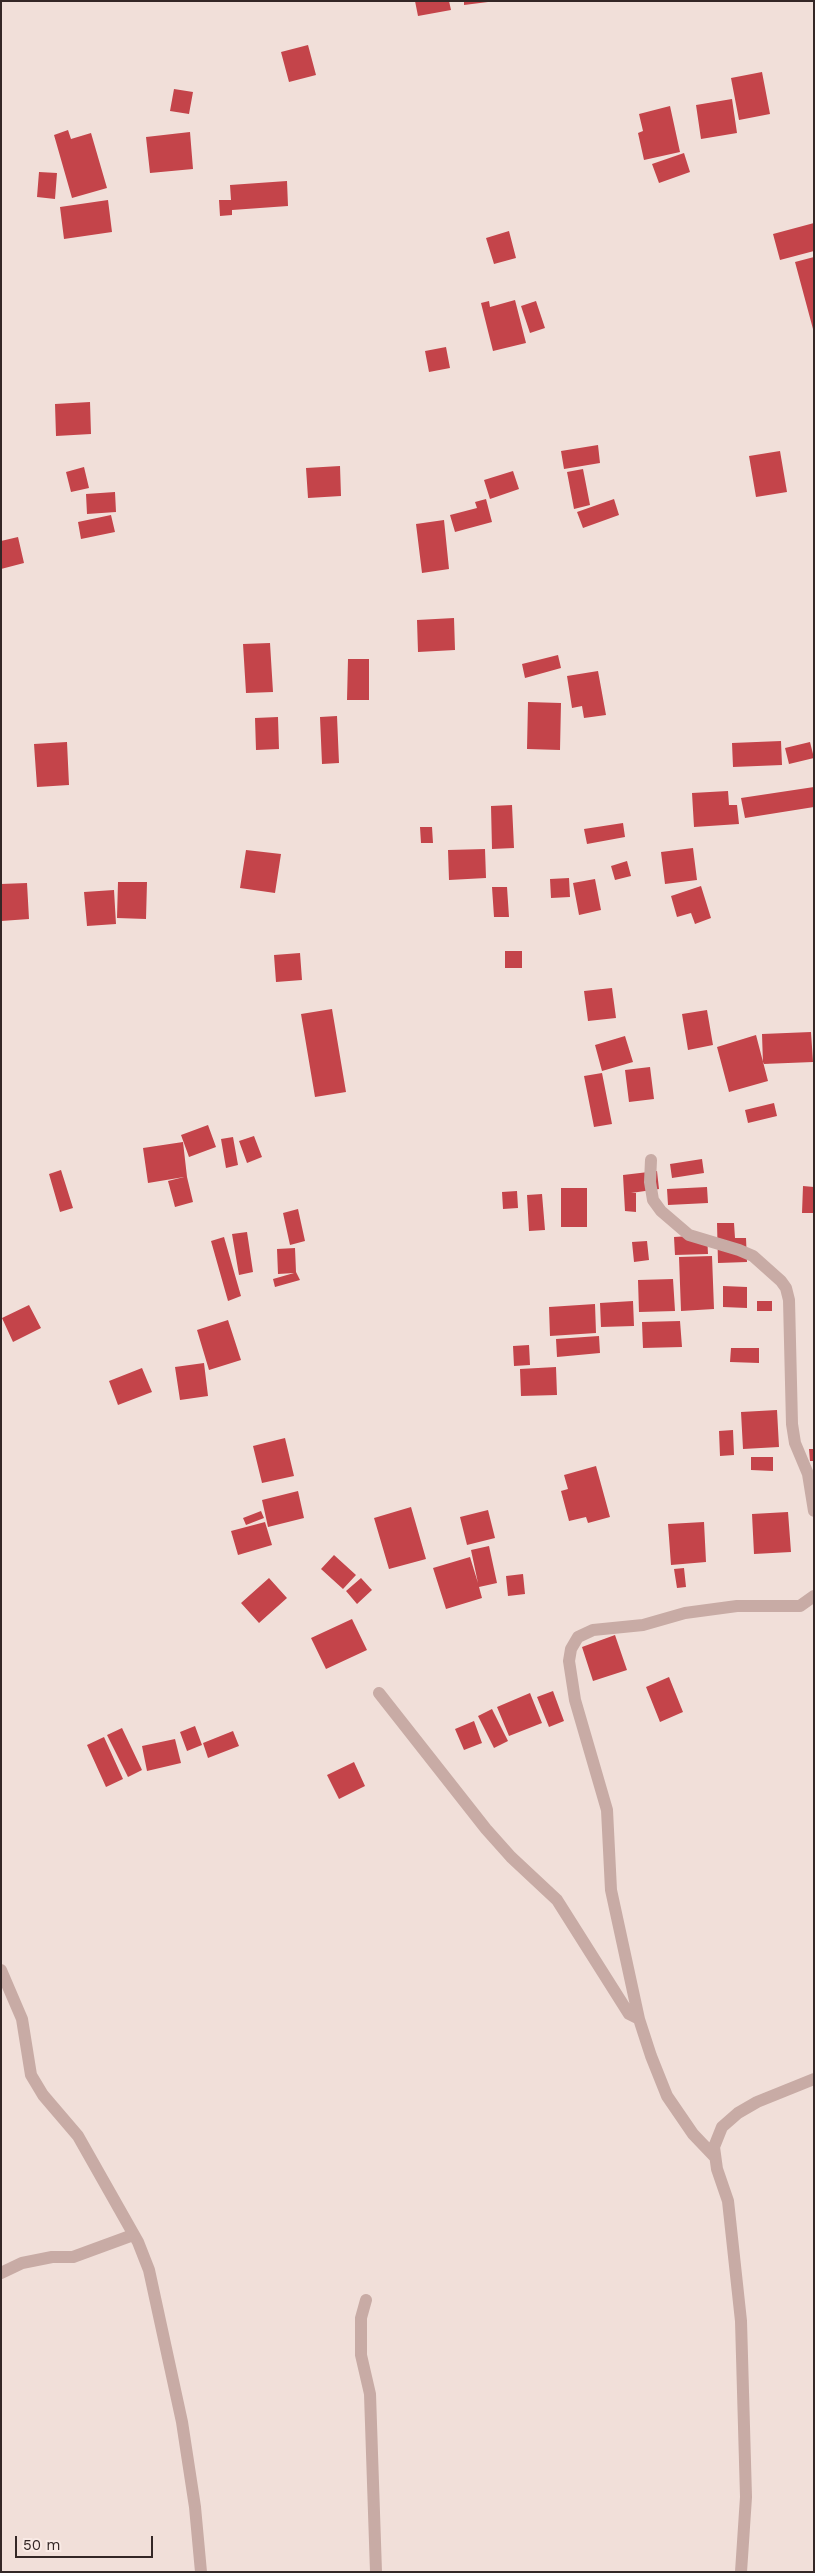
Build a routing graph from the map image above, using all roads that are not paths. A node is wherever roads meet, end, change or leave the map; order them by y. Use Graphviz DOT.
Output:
graph roads {
  1 [pos="652,1160"];
  2 [pos="814,1510"];
  3 [pos="814,1596"];
  4 [pos="379,1693"];
  5 [pos="1,1970"];
  6 [pos="639,2019"];
  7 [pos="814,2079"];
  8 [pos="714,2156"];
  9 [pos="134,2235"];
  10 [pos="1,2273"];
  11 [pos="366,2300"];
  12 [pos="201,2572"];
  13 [pos="376,2572"];
  14 [pos="741,2572"];
  1 -- 2 [label="street"];
  3 -- 6 [label="street"];
  4 -- 6 [label="street"];
  5 -- 9 [label="street"];
  6 -- 8 [label="street"];
  7 -- 8 [label="street"];
  8 -- 14 [label="street"];
  9 -- 10 [label="street"];
  9 -- 12 [label="street"];
  11 -- 13 [label="street"];
}
